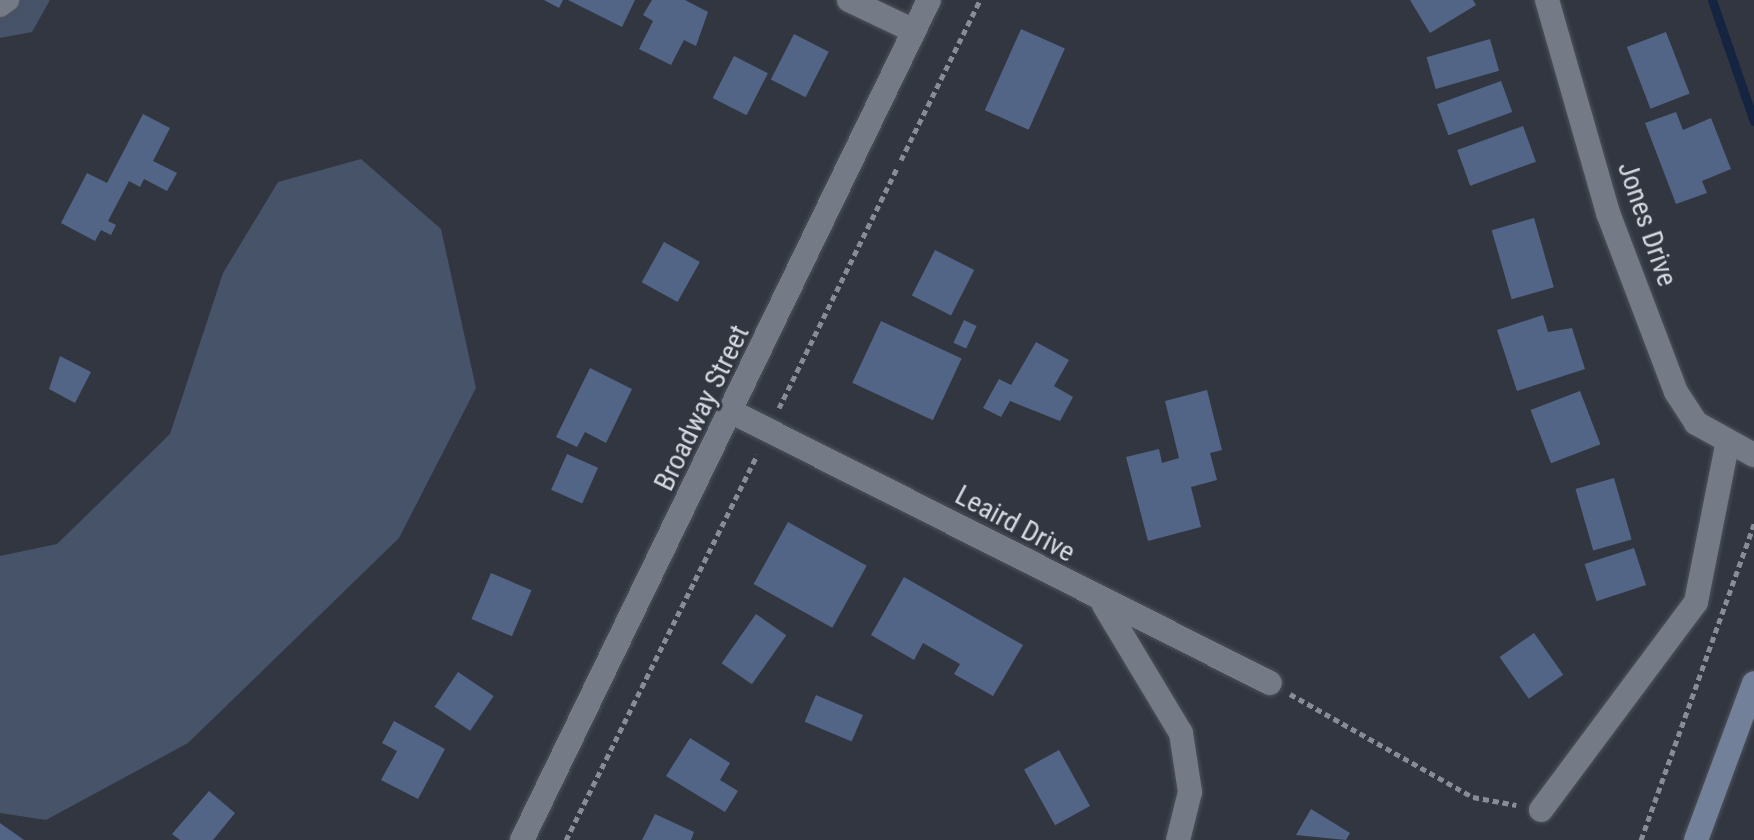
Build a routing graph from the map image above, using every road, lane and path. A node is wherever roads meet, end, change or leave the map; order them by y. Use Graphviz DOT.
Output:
graph roads {
  1 [pos="7,0"];
  2 [pos="849,0"];
  3 [pos="929,0"];
  4 [pos="980,0"];
  5 [pos="1547,0"];
  6 [pos="0,5"];
  7 [pos="914,31"];
  8 [pos="901,160"];
  9 [pos="897,168"];
  10 [pos="779,409"];
  11 [pos="734,413"];
  12 [pos="1727,445"];
  13 [pos="758,454"];
  14 [pos="1754,455"];
  15 [pos="1754,524"];
  16 [pos="1104,605"];
  17 [pos="1270,683"];
  18 [pos="1754,683"];
  19 [pos="1541,810"];
  20 [pos="522,840"];
  21 [pos="566,840"];
  22 [pos="1178,840"];
  23 [pos="1641,840"];
  24 [pos="1696,840"];
  1 -- 6 [label="street"];
  2 -- 7 [label="street"];
  3 -- 7 [label="street, Broadway Street"];
  4 -- 8 [label="path"];
  5 -- 12 [label="street, Jones Drive"];
  7 -- 11 [label="street, Broadway Street"];
  9 -- 10 [label="path"];
  11 -- 16 [label="street, Leaird Drive"];
  11 -- 20 [label="street, Broadway Street"];
  12 -- 14 [label="street, Jones Drive"];
  12 -- 19 [label="street"];
  13 -- 21 [label="path"];
  15 -- 23 [label="path"];
  16 -- 17 [label="street, Leaird Drive"];
  16 -- 22 [label="street"];
  17 -- 19 [label="path"];
  18 -- 24 [label="main road"];
}
